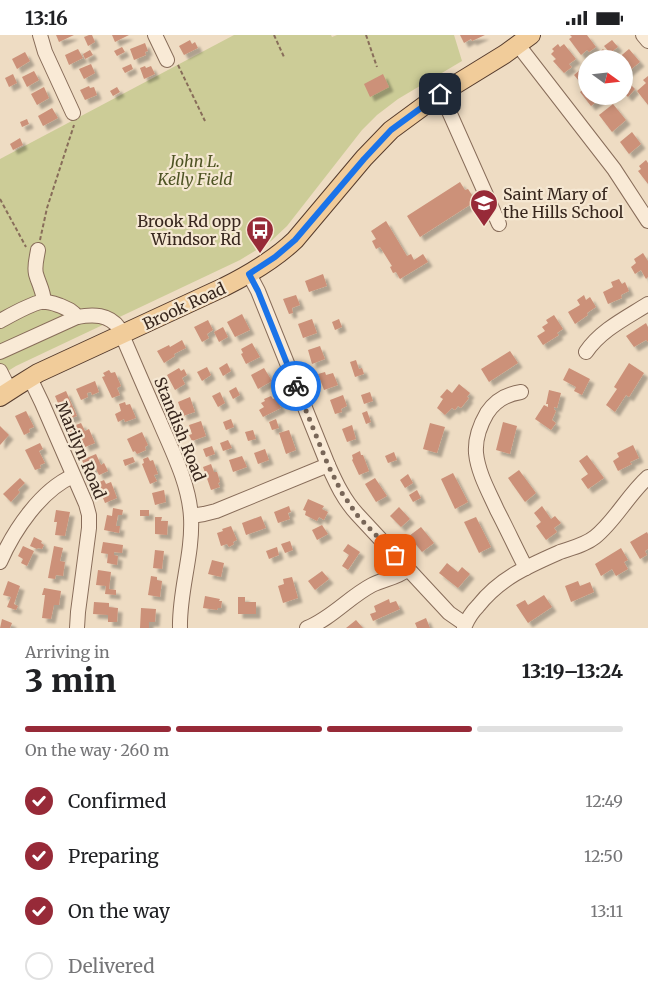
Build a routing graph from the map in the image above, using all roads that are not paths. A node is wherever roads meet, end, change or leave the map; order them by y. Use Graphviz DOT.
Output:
graph roads {
  1 [pos="40,35"];
  2 [pos="155,35"];
  3 [pos="643,35"];
  4 [pos="525,40"];
  5 [pos="648,41"];
  6 [pos="167,60"];
  7 [pos="440,94"];
  8 [pos="73,113"];
  9 [pos="648,221"];
  10 [pos="499,224"];
  11 [pos="38,253"];
  12 [pos="249,274"];
  13 [pos="44,302"];
  14 [pos="648,303"];
  15 [pos="77,317"];
  16 [pos="0,321"];
  17 [pos="122,335"];
  18 [pos="0,352"];
  19 [pos="586,352"];
  20 [pos="0,371"];
  21 [pos="30,378"];
  22 [pos="521,392"];
  23 [pos="5,393"];
  24 [pos="328,465"];
  25 [pos="73,476"];
  26 [pos="648,477"];
  27 [pos="191,516"];
  28 [pos="0,562"];
  29 [pos="526,568"];
  30 [pos="408,569"];
  31 [pos="464,626"];
  32 [pos="77,628"];
  33 [pos="180,628"];
  34 [pos="307,628"];
  1 -- 8 [label="street"];
  2 -- 6 [label="street"];
  3 -- 5 [label="street"];
  4 -- 7 [label="main road, Brook Road"];
  4 -- 9 [label="street"];
  7 -- 10 [label="street"];
  7 -- 12 [label="main road, Brook Road"];
  11 -- 13 [label="street"];
  12 -- 17 [label="main road, Brook Road"];
  12 -- 24 [label="street"];
  13 -- 15 [label="street"];
  13 -- 16 [label="street"];
  14 -- 19 [label="street"];
  15 -- 17 [label="street, Standish Road"];
  15 -- 18 [label="street"];
  17 -- 21 [label="main road, Brook Road"];
  17 -- 27 [label="street, Standish Road"];
  20 -- 23 [label="street"];
  21 -- 23 [label="main road, Brook Road"];
  21 -- 25 [label="street, Marilyn Road"];
  22 -- 29 [label="street"];
  24 -- 27 [label="street"];
  24 -- 30 [label="street"];
  25 -- 28 [label="street"];
  25 -- 32 [label="street, Marilyn Road"];
  26 -- 29 [label="street"];
  27 -- 33 [label="street, Standish Road"];
  29 -- 31 [label="street"];
  30 -- 31 [label="street"];
  30 -- 34 [label="street"];
}
